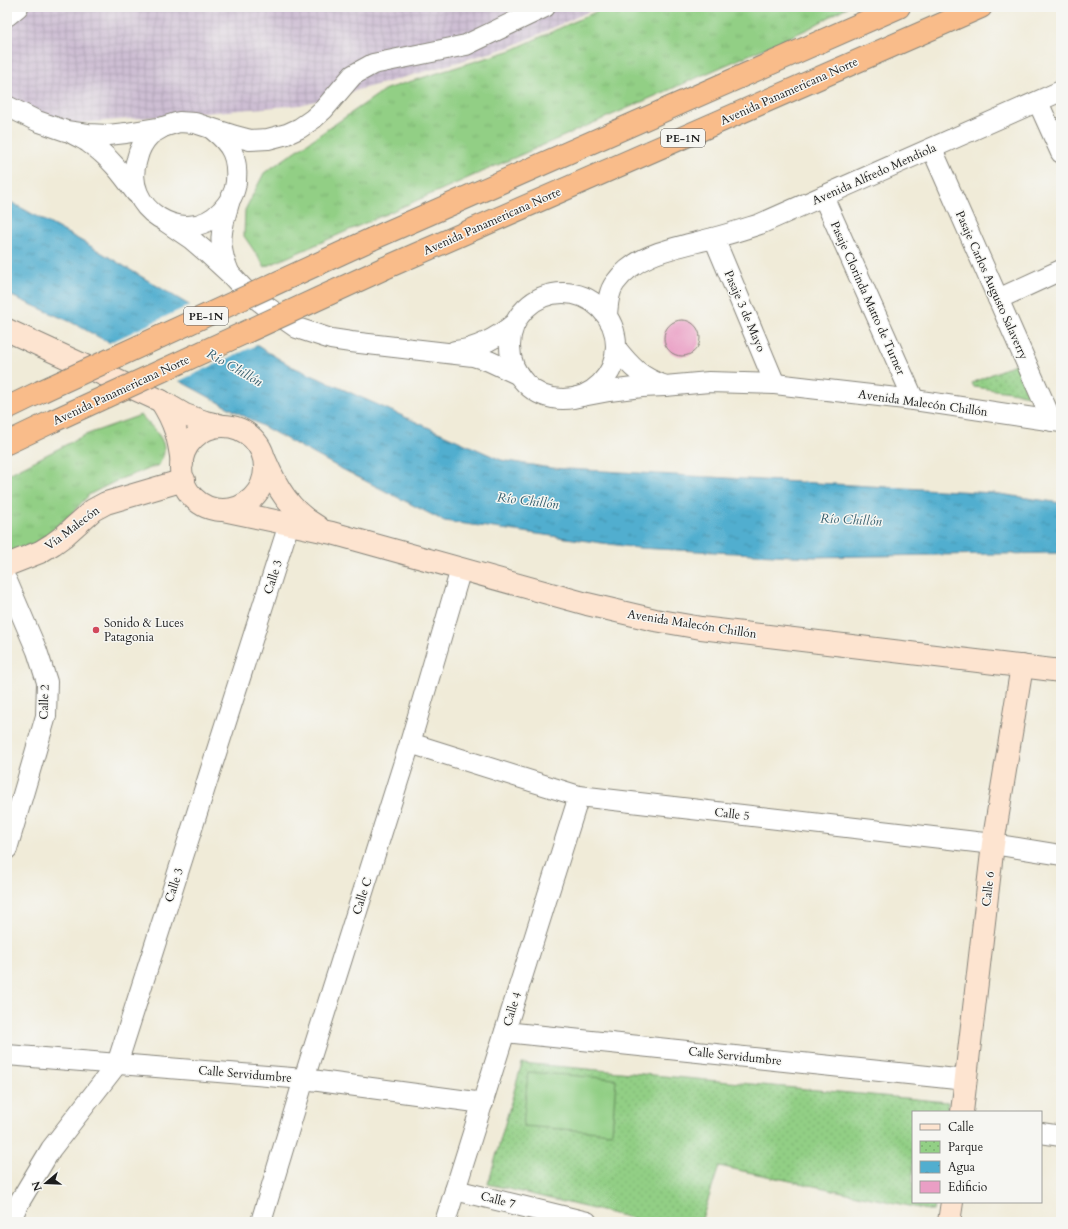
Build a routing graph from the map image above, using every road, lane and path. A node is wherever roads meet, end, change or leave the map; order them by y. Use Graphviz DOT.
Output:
graph roads {
  1 [pos="18,7"];
  2 [pos="545,7"];
  3 [pos="899,7"];
  4 [pos="981,7"];
  5 [pos="7,16"];
  6 [pos="1061,91"];
  7 [pos="1038,102"];
  8 [pos="7,106"];
  9 [pos="163,127"];
  10 [pos="211,128"];
  11 [pos="66,131"];
  12 [pos="932,148"];
  13 [pos="1061,153"];
  14 [pos="823,196"];
  15 [pos="140,198"];
  16 [pos="228,203"];
  17 [pos="166,222"];
  18 [pos="714,238"];
  19 [pos="1061,270"];
  20 [pos="230,274"];
  21 [pos="998,299"];
  22 [pos="607,315"];
  23 [pos="515,323"];
  24 [pos="7,330"];
  25 [pos="616,348"];
  26 [pos="442,352"];
  27 [pos="519,375"];
  28 [pos="775,384"];
  29 [pos="665,386"];
  30 [pos="577,397"];
  31 [pos="914,400"];
  32 [pos="161,401"];
  33 [pos="7,408"];
  34 [pos="1056,421"];
  35 [pos="224,426"];
  36 [pos="7,443"];
  37 [pos="263,455"];
  38 [pos="183,474"];
  39 [pos="223,510"];
  40 [pos="289,524"];
  41 [pos="332,533"];
  42 [pos="7,566"];
  43 [pos="460,569"];
  44 [pos="7,581"];
  45 [pos="1022,666"];
  46 [pos="1061,671"];
  47 [pos="410,743"];
  48 [pos="579,796"];
  49 [pos="993,844"];
  50 [pos="7,849"];
  51 [pos="1061,855"];
  52 [pos="505,1032"];
  53 [pos="7,1055"];
  54 [pos="117,1064"];
  55 [pos="304,1079"];
  56 [pos="966,1080"];
  57 [pos="483,1103"];
  58 [pos="962,1111"];
  59 [pos="1042,1133"];
  60 [pos="1061,1136"];
  61 [pos="455,1190"];
  62 [pos="952,1203"];
  63 [pos="10,1222"];
  64 [pos="262,1222"];
  65 [pos="445,1222"];
  66 [pos="587,1222"];
  67 [pos="949,1222"];
  1 -- 5 [label="street"];
  2 -- 10 [label="street"];
  3 -- 33 [label="highway, PE-1N, bridge"];
  4 -- 36 [label="highway, Avenida Panamericana Norte / PE-1N, bridge"];
  6 -- 7 [label="street, Avenida Alfredo Mendiola"];
  7 -- 12 [label="street, Avenida Alfredo Mendiola"];
  7 -- 13 [label="street"];
  8 -- 11 [label="street"];
  9 -- 10 [label="street"];
  9 -- 11 [label="street"];
  9 -- 15 [label="street"];
  10 -- 16 [label="street"];
  11 -- 15 [label="street"];
  12 -- 14 [label="street, Avenida Alfredo Mendiola"];
  12 -- 21 [label="street, Pasaje Carlos Augusto Salaverry"];
  14 -- 18 [label="street, Avenida Alfredo Mendiola"];
  14 -- 31 [label="street, Pasaje Clorinda Matto de Turner"];
  15 -- 17 [label="street"];
  16 -- 17 [label="street"];
  16 -- 20 [label="street"];
  17 -- 20 [label="street"];
  18 -- 22 [label="street, Avenida Alfredo Mendiola"];
  18 -- 28 [label="street, Pasaje 3 de Mayo"];
  19 -- 21 [label="street"];
  20 -- 26 [label="street"];
  21 -- 34 [label="street, Pasaje Carlos Augusto Salaverry"];
  22 -- 23 [label="street"];
  22 -- 25 [label="street"];
  23 -- 26 [label="street"];
  23 -- 27 [label="street"];
  24 -- 32 [label="main road"];
  25 -- 29 [label="street, Avenida Malecón Chillón"];
  25 -- 30 [label="street"];
  26 -- 27 [label="street"];
  27 -- 30 [label="street"];
  28 -- 29 [label="street, Avenida Malecón Chillón"];
  28 -- 31 [label="street, Avenida Malecón Chillón"];
  29 -- 30 [label="street, Avenida Malecón Chillón"];
  31 -- 34 [label="street, Avenida Malecón Chillón"];
  32 -- 35 [label="main road"];
  32 -- 38 [label="main road"];
  35 -- 37 [label="main road"];
  35 -- 38 [label="main road"];
  37 -- 39 [label="main road"];
  37 -- 41 [label="main road, Avenida Malecón Chillón"];
  38 -- 39 [label="main road"];
  38 -- 42 [label="main road, Vía Malecón"];
  39 -- 40 [label="main road, Avenida Malecón Chillón"];
  40 -- 41 [label="main road, Avenida Malecón Chillón"];
  40 -- 54 [label="street, Calle 3"];
  41 -- 43 [label="main road, Avenida Malecón Chillón"];
  43 -- 45 [label="main road, Avenida Malecón Chillón"];
  43 -- 47 [label="street, Calle C"];
  44 -- 50 [label="street, Calle 2"];
  45 -- 46 [label="main road, Avenida Malecón Chillón"];
  45 -- 49 [label="main road, Calle 6"];
  47 -- 48 [label="street, Calle 5"];
  47 -- 55 [label="street, Calle C"];
  48 -- 49 [label="street, Calle 5"];
  48 -- 52 [label="street, Calle 4"];
  49 -- 51 [label="street, Calle 5"];
  49 -- 56 [label="main road, Calle 6"];
  52 -- 56 [label="street, Calle Servidumbre"];
  52 -- 57 [label="street, Calle 4"];
  53 -- 54 [label="street, Calle Servidumbre"];
  54 -- 55 [label="street, Calle Servidumbre"];
  54 -- 63 [label="street, Calle 3"];
  55 -- 57 [label="street, Calle Servidumbre"];
  55 -- 64 [label="street, Calle C"];
  56 -- 58 [label="main road, Calle 6"];
  57 -- 61 [label="street, Calle 4"];
  59 -- 60 [label="street"];
  61 -- 65 [label="street, Calle 4"];
  61 -- 66 [label="street, Calle 7"];
  62 -- 67 [label="main road"];
}
